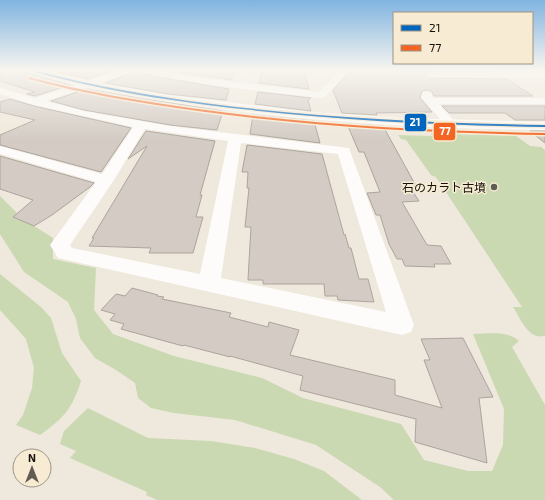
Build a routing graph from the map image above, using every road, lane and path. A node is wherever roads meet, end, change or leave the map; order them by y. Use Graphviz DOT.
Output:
graph roads {
  1 [pos="7,93"];
  2 [pos="59,93"];
  3 [pos="135,93"];
  4 [pos="300,93"];
  5 [pos="324,93"];
  6 [pos="427,93"];
  7 [pos="430,101"];
  8 [pos="545,101"];
  9 [pos="34,102"];
  10 [pos="451,124"];
  11 [pos="141,125"];
  12 [pos="545,126"];
  13 [pos="235,139"];
  14 [pos="0,150"];
  15 [pos="106,180"];
  16 [pos="209,283"];
  1 -- 9 [label="street"];
  2 -- 9 [label="street"];
  3 -- 10 [label="main road"];
  4 -- 5 [label="street"];
  6 -- 7 [label="street"];
  7 -- 8 [label="street"];
  7 -- 10 [label="street"];
  9 -- 11 [label="street"];
  10 -- 12 [label="main road"];
  11 -- 13 [label="street"];
  11 -- 15 [label="street"];
  13 -- 16 [label="street"];
  13 -- 16 [label="street"];
  14 -- 15 [label="street"];
  15 -- 16 [label="street"];
}
